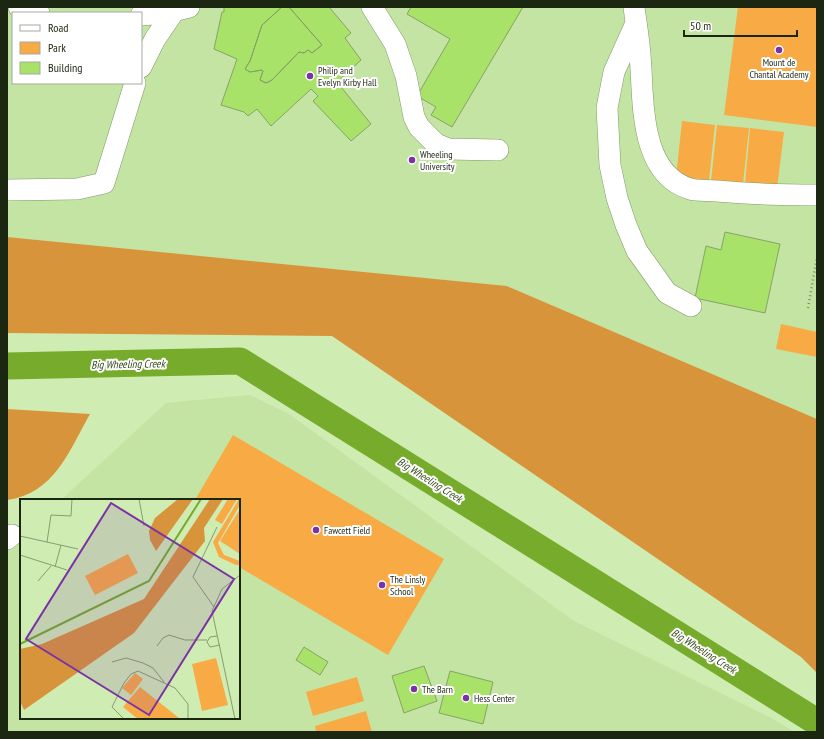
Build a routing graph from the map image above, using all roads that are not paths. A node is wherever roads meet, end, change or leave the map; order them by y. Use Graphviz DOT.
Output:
graph roads {
  1 [pos="20,7"];
  2 [pos="372,7"];
  3 [pos="181,9"];
  4 [pos="36,12"];
  5 [pos="635,15"];
  6 [pos="142,16"];
  7 [pos="142,65"];
  8 [pos="135,84"];
  9 [pos="498,150"];
  10 [pos="7,190"];
  11 [pos="817,195"];
  12 [pos="691,306"];
  1 -- 4 [label="street"];
  2 -- 9 [label="street"];
  3 -- 6 [label="street"];
  3 -- 7 [label="street"];
  5 -- 11 [label="street"];
  5 -- 12 [label="street"];
  8 -- 10 [label="street"];
}
